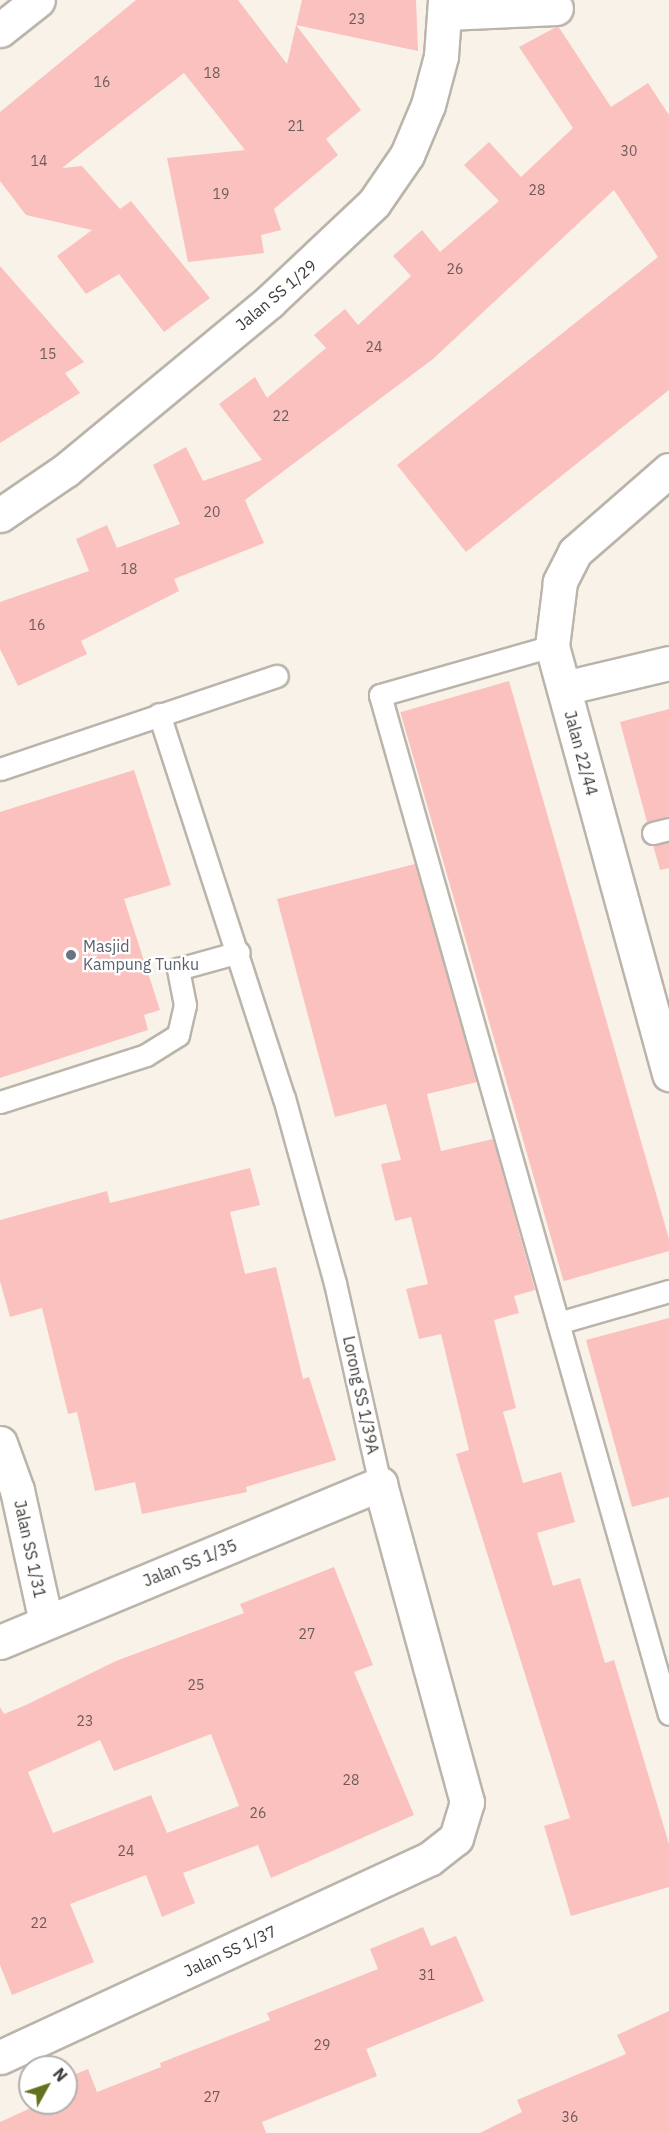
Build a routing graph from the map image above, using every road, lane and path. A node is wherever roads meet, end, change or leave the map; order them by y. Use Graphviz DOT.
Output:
graph roads {
  1 [pos="38,0"];
  2 [pos="446,7"];
  3 [pos="556,8"];
  4 [pos="0,30"];
  5 [pos="669,470"];
  6 [pos="0,515"];
  7 [pos="552,646"];
  8 [pos="669,663"];
  9 [pos="278,676"];
  10 [pos="564,688"];
  11 [pos="159,714"];
  12 [pos="0,769"];
  13 [pos="239,952"];
  14 [pos="663,1027"];
  15 [pos="669,1074"];
  16 [pos="0,1102"];
  17 [pos="669,1291"];
  18 [pos="558,1323"];
  19 [pos="0,1443"];
  20 [pos="380,1484"];
  21 [pos="45,1622"];
  22 [pos="0,1642"];
  23 [pos="669,1714"];
  24 [pos="456,1838"];
  25 [pos="0,2057"];
  1 -- 4 [label="street"];
  2 -- 3 [label="street"];
  2 -- 6 [label="street, Jalan SS 1/29"];
  5 -- 7 [label="street, Jalan 22/44"];
  7 -- 10 [label="street, Jalan 22/44"];
  7 -- 18 [label="lane"];
  8 -- 10 [label="street"];
  9 -- 11 [label="lane"];
  10 -- 14 [label="street, Jalan 22/44"];
  11 -- 12 [label="lane"];
  11 -- 13 [label="lane, Lorong SS 1/39A"];
  13 -- 16 [label="lane"];
  13 -- 20 [label="lane, Lorong SS 1/39A"];
  14 -- 15 [label="street, Jalan 22/44"];
  17 -- 18 [label="lane"];
  18 -- 23 [label="lane"];
  19 -- 21 [label="street, Jalan SS 1/31"];
  20 -- 21 [label="street, Jalan SS 1/35"];
  20 -- 24 [label="street, Lorong SS 1/39A"];
  21 -- 22 [label="street, Jalan SS 1/35"];
  24 -- 25 [label="street, Jalan SS 1/37"];
}
